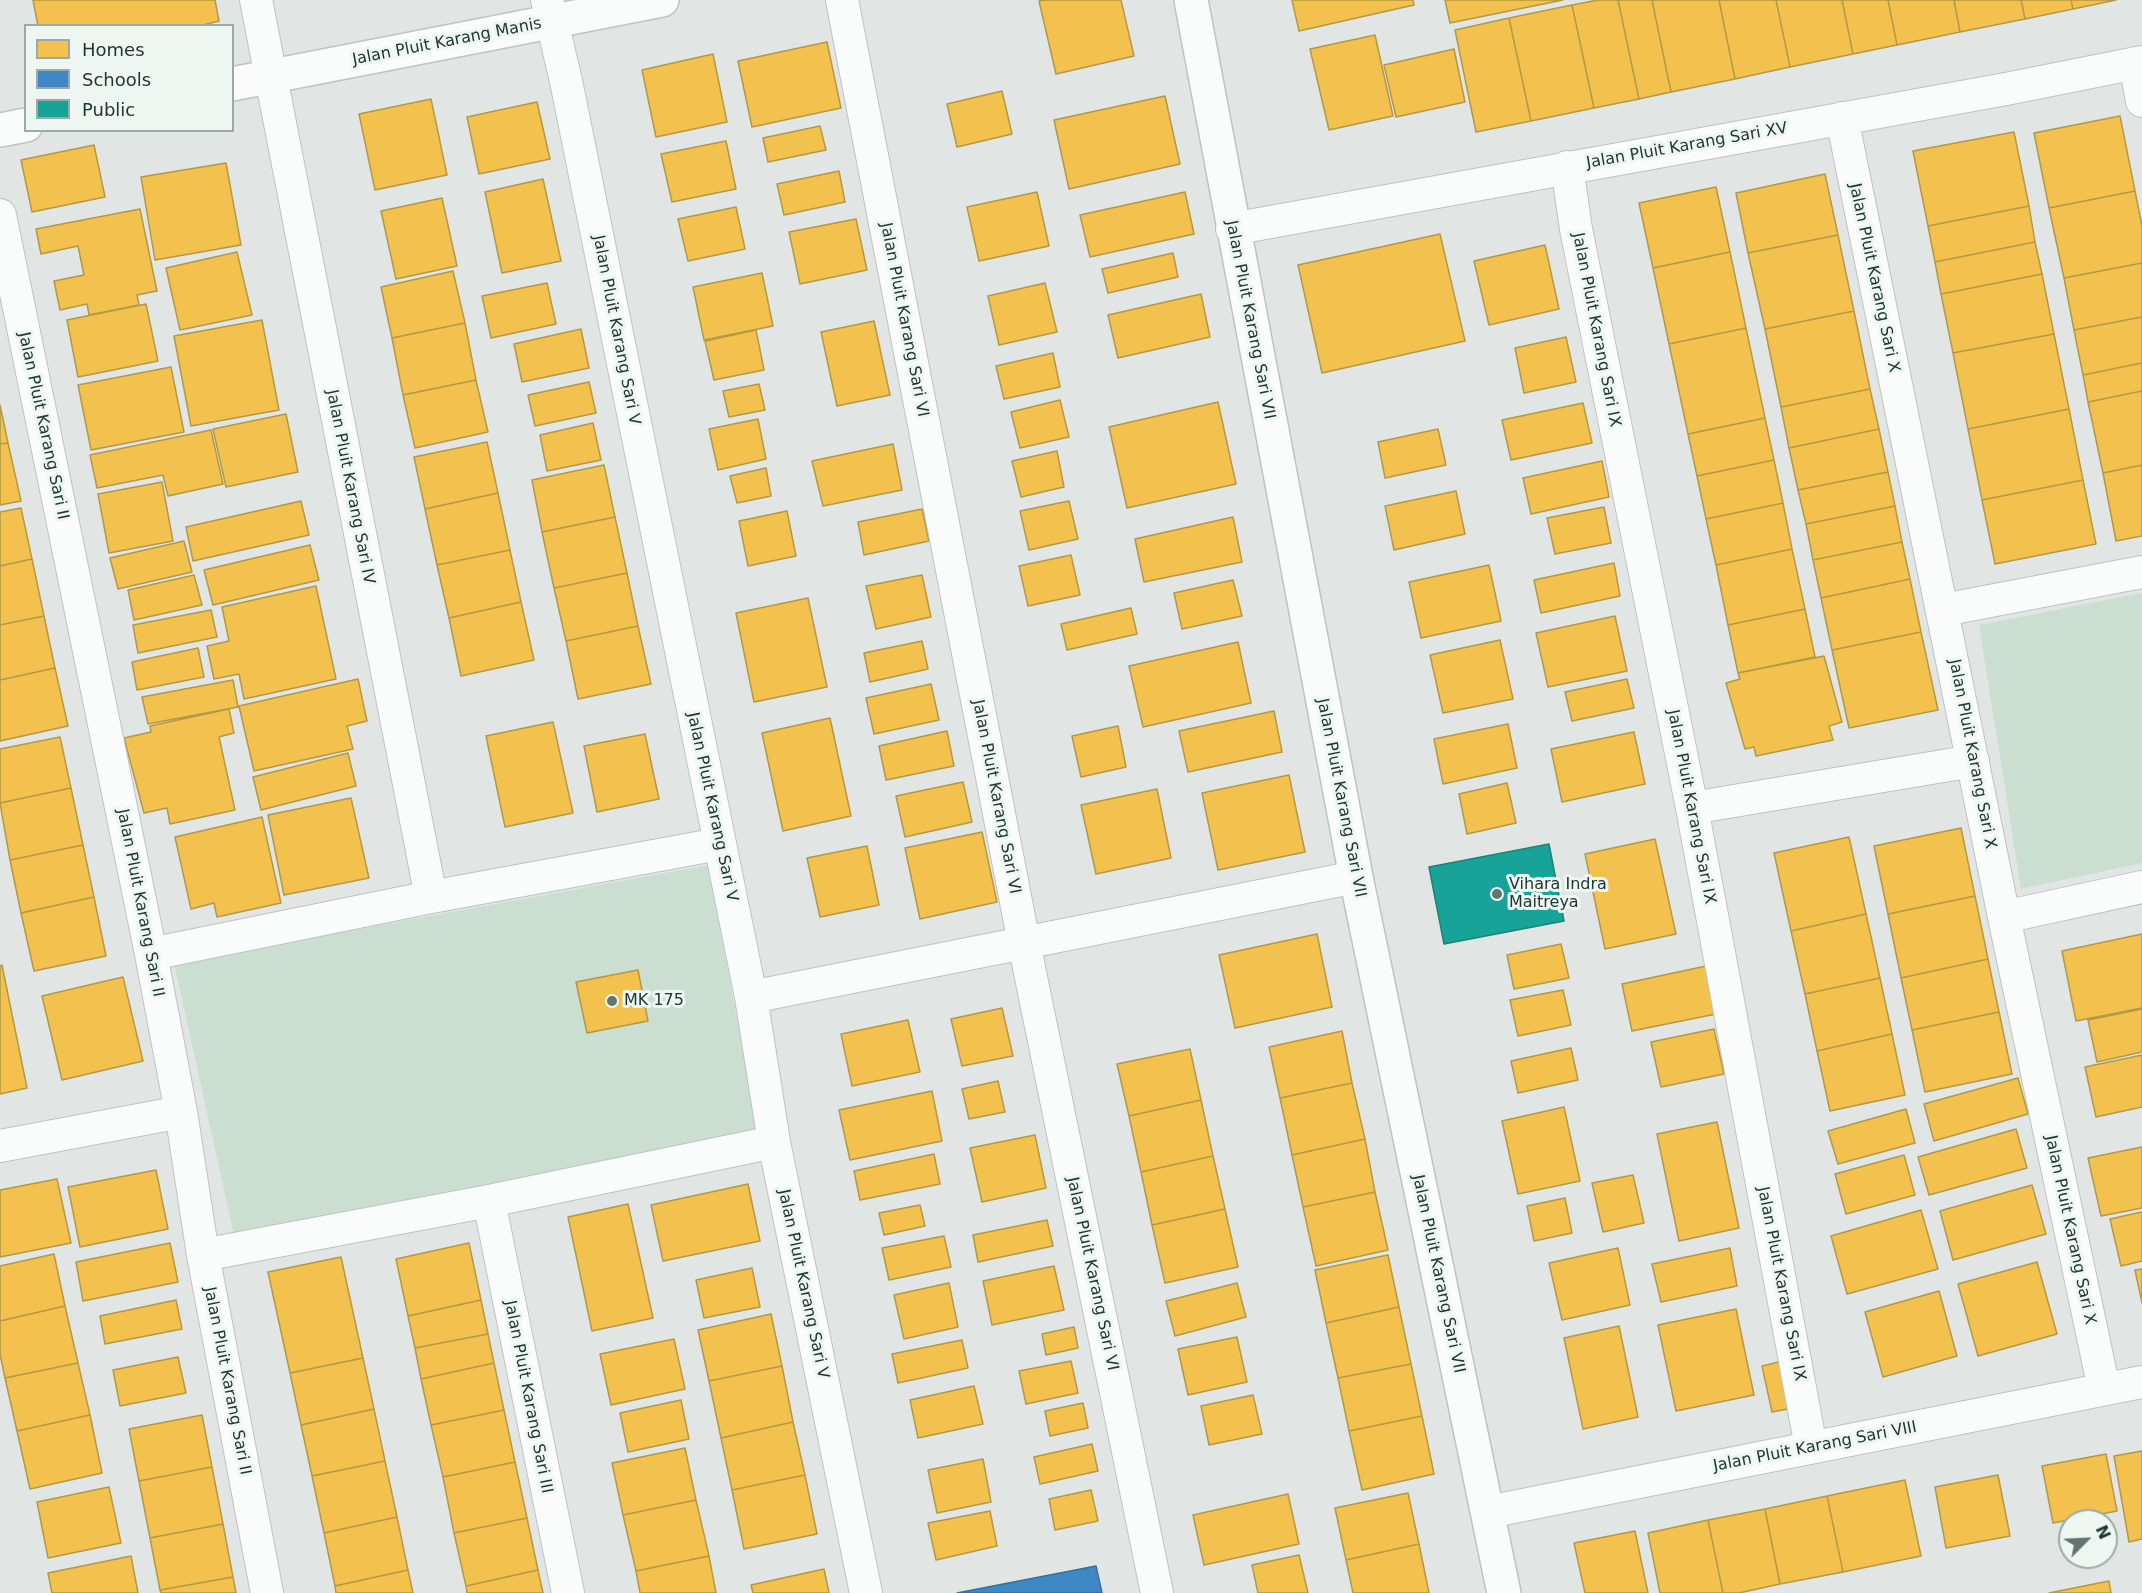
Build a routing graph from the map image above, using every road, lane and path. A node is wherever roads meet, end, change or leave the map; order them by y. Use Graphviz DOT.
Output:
graph roads {
  1 [pos="256,0"];
  2 [pos="662,0"];
  3 [pos="842,0"];
  4 [pos="1191,0"];
  5 [pos="549,11"];
  6 [pos="2138,62"];
  7 [pos="270,77"];
  8 [pos="234,84"];
  9 [pos="2142,101"];
  10 [pos="1842,118"];
  11 [pos="24,125"];
  12 [pos="0,130"];
  13 [pos="1567,167"];
  14 [pos="0,215"];
  15 [pos="1232,229"];
  16 [pos="2142,572"];
  17 [pos="1943,610"];
  18 [pos="1973,761"];
  19 [pos="1692,808"];
  20 [pos="719,843"];
  21 [pos="1356,877"];
  22 [pos="2142,887"];
  23 [pos="431,897"];
  24 [pos="2004,917"];
  25 [pos="1024,943"];
  26 [pos="151,954"];
  27 [pos="751,997"];
  28 [pos="181,1112"];
  29 [pos="774,1142"];
  30 [pos="0,1146"];
  31 [pos="489,1202"];
  32 [pos="203,1255"];
  33 [pos="2142,1382"];
  34 [pos="2104,1389"];
  35 [pos="1811,1447"];
  36 [pos="1488,1512"];
  37 [pos="267,1593"];
  38 [pos="568,1593"];
  39 [pos="866,1593"];
  40 [pos="1157,1593"];
  41 [pos="1504,1593"];
  1 -- 7 [label="street, Jalan Pluit Karang Sari IV"];
  2 -- 5 [label="street, Jalan Pluit Karang Manis"];
  3 -- 25 [label="street, Jalan Pluit Karang Sari VI"];
  4 -- 15 [label="street, Jalan Pluit Karang Sari VII"];
  5 -- 7 [label="street, Jalan Pluit Karang Manis"];
  5 -- 20 [label="street, Jalan Pluit Karang Sari V"];
  6 -- 9 [label="street"];
  6 -- 10 [label="street, Jalan Pluit Karang Sari XV"];
  7 -- 8 [label="street, Jalan Pluit Karang Manis"];
  7 -- 23 [label="street, Jalan Pluit Karang Sari IV"];
  10 -- 13 [label="street, Jalan Pluit Karang Sari XV"];
  10 -- 17 [label="street, Jalan Pluit Karang Sari X"];
  11 -- 12 [label="street"];
  13 -- 15 [label="street, Jalan Pluit Karang Sari XV"];
  13 -- 19 [label="street, Jalan Pluit Karang Sari IX"];
  14 -- 26 [label="street, Jalan Pluit Karang Sari II"];
  15 -- 21 [label="street, Jalan Pluit Karang Sari VII"];
  16 -- 17 [label="street"];
  17 -- 18 [label="street, Jalan Pluit Karang Sari X"];
  18 -- 19 [label="street"];
  18 -- 24 [label="street, Jalan Pluit Karang Sari X"];
  19 -- 35 [label="street, Jalan Pluit Karang Sari IX"];
  20 -- 23 [label="street"];
  20 -- 27 [label="street, Jalan Pluit Karang Sari V"];
  21 -- 25 [label="street"];
  21 -- 36 [label="street, Jalan Pluit Karang Sari VII"];
  22 -- 24 [label="street"];
  23 -- 26 [label="street"];
  24 -- 34 [label="street, Jalan Pluit Karang Sari X"];
  25 -- 27 [label="street"];
  25 -- 40 [label="street, Jalan Pluit Karang Sari VI"];
  26 -- 28 [label="street, Jalan Pluit Karang Sari II"];
  27 -- 29 [label="street, Jalan Pluit Karang Sari V"];
  28 -- 30 [label="street"];
  28 -- 32 [label="street, Jalan Pluit Karang Sari II"];
  29 -- 31 [label="street"];
  29 -- 39 [label="street, Jalan Pluit Karang Sari V"];
  31 -- 32 [label="street"];
  31 -- 38 [label="street, Jalan Pluit Karang Sari III"];
  32 -- 37 [label="street, Jalan Pluit Karang Sari II"];
  33 -- 34 [label="street, Jalan Pluit Karang Sari VIII"];
  34 -- 35 [label="street, Jalan Pluit Karang Sari VIII"];
  35 -- 36 [label="street, Jalan Pluit Karang Sari VIII"];
  36 -- 41 [label="street, Jalan Pluit Karang Sari VII"];
}
